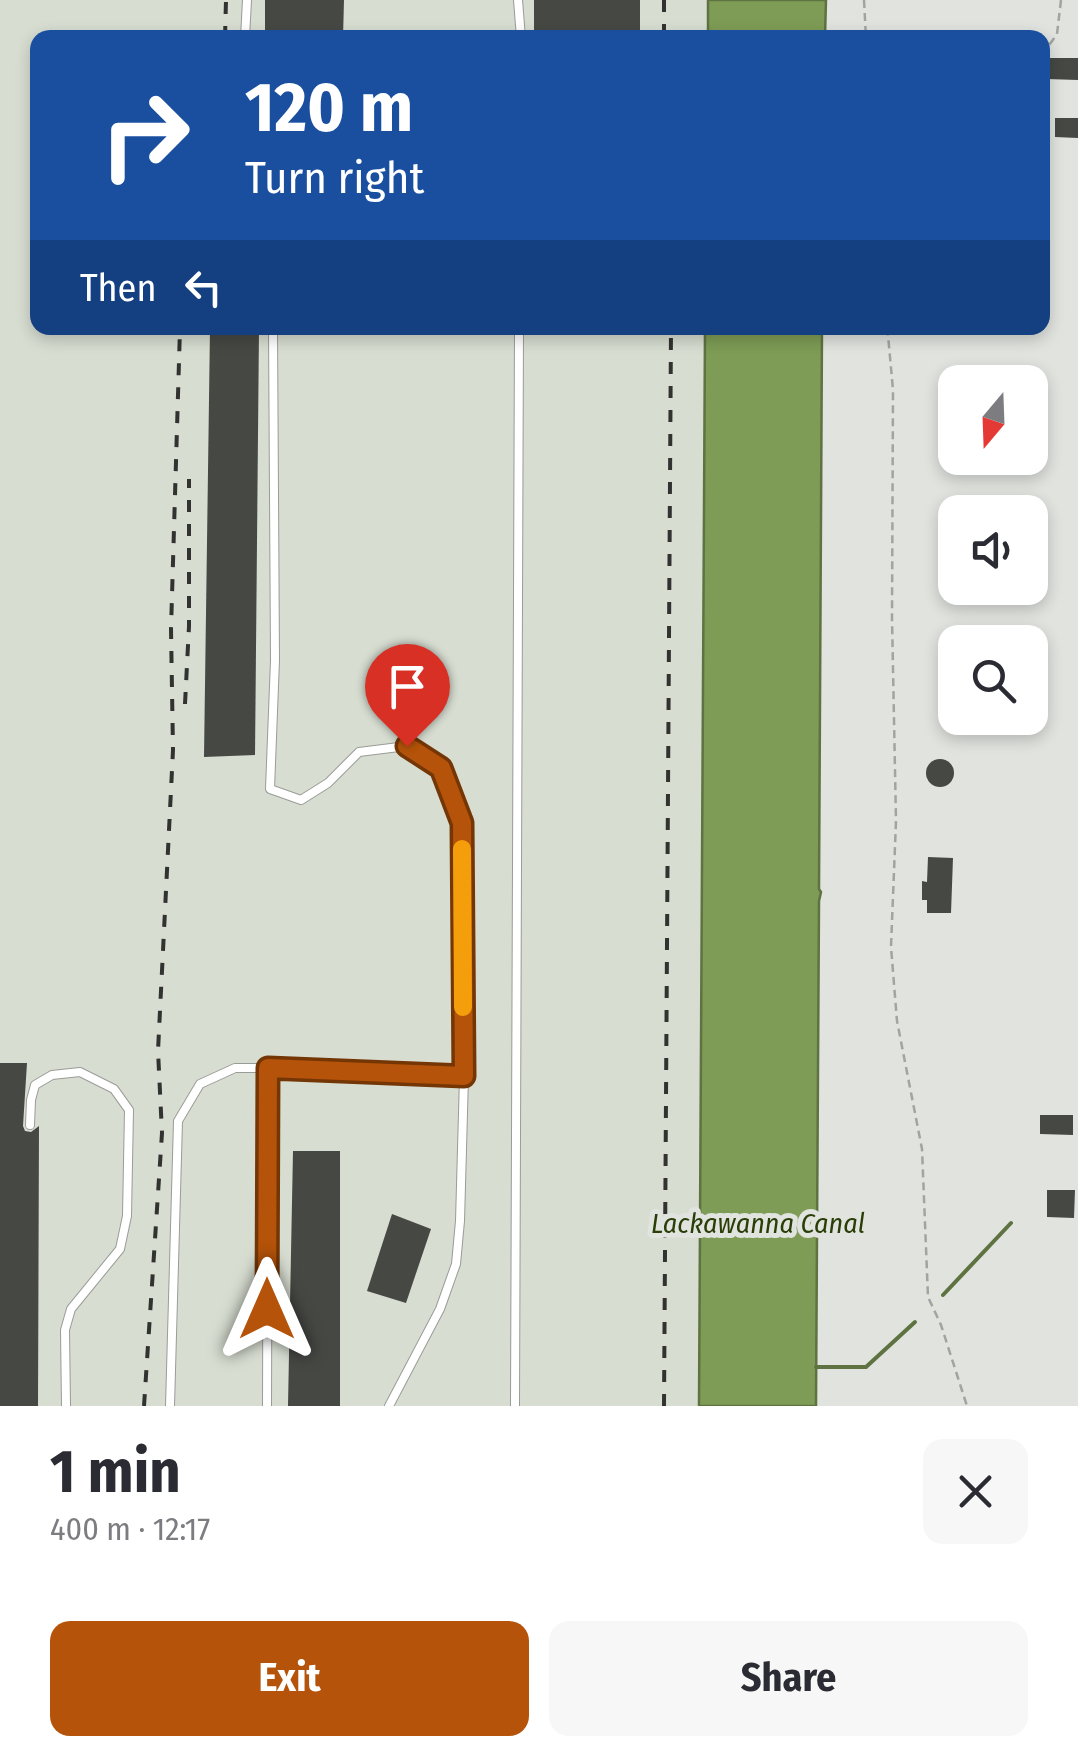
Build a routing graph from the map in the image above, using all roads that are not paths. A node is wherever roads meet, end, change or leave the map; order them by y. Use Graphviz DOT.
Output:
graph roads {
  1 [pos="247,0"];
  2 [pos="518,0"];
  3 [pos="246,30"];
  4 [pos="520,30"];
  5 [pos="273,335"];
  6 [pos="519,335"];
  7 [pos="268,1068"];
  8 [pos="464,1076"];
  9 [pos="30,1126"];
  10 [pos="66,1406"];
  11 [pos="170,1406"];
  12 [pos="267,1406"];
  13 [pos="389,1406"];
  14 [pos="515,1406"];
  1 -- 3 [label="lane"];
  2 -- 4 [label="lane"];
  5 -- 8 [label="lane"];
  6 -- 14 [label="lane"];
  7 -- 8 [label="lane"];
  7 -- 11 [label="lane"];
  7 -- 12 [label="lane"];
  8 -- 13 [label="lane"];
  9 -- 10 [label="lane"];
}
